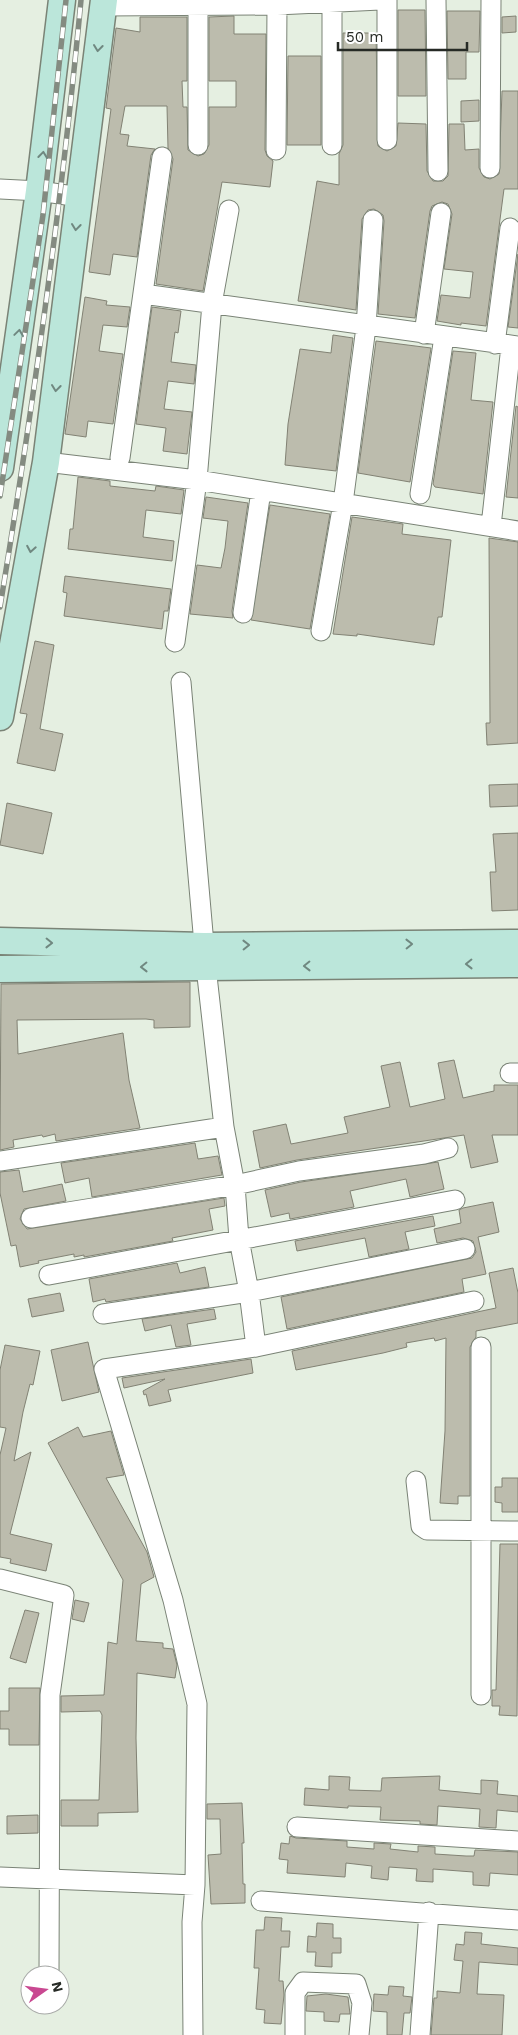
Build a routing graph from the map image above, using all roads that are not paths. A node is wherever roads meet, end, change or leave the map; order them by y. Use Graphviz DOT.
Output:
graph roads {
  1 [pos="62,0"];
  2 [pos="370,0"];
  3 [pos="380,0"];
  4 [pos="387,0"];
  5 [pos="436,0"];
  6 [pos="492,0"];
  7 [pos="257,2"];
  8 [pos="323,2"];
  9 [pos="104,3"];
  10 [pos="186,4"];
  11 [pos="278,5"];
  12 [pos="387,140"];
  13 [pos="198,145"];
  14 [pos="332,146"];
  15 [pos="276,150"];
  16 [pos="162,156"];
  17 [pos="490,168"];
  18 [pos="438,171"];
  19 [pos="0,189"];
  20 [pos="39,191"];
  21 [pos="80,197"];
  22 [pos="228,210"];
  23 [pos="442,213"];
  24 [pos="373,220"];
  25 [pos="510,228"];
  26 [pos="143,294"];
  27 [pos="212,304"];
  28 [pos="366,327"];
  29 [pos="424,334"];
  30 [pos="444,337"];
  31 [pos="508,345"];
  32 [pos="120,458"];
  33 [pos="46,462"];
  34 [pos="0,468"];
  35 [pos="197,480"];
  36 [pos="261,491"];
  37 [pos="420,494"];
  38 [pos="343,503"];
  39 [pos="490,526"];
  40 [pos="518,531"];
  41 [pos="242,613"];
  42 [pos="321,632"];
  43 [pos="175,642"];
  44 [pos="182,682"];
  45 [pos="0,717"];
  46 [pos="0,941"];
  47 [pos="518,943"];
  48 [pos="205,956"];
  49 [pos="518,964"];
  50 [pos="0,969"];
  51 [pos="224,1127"];
  52 [pos="448,1148"];
  53 [pos="0,1161"];
  54 [pos="235,1185"];
  55 [pos="456,1200"];
  56 [pos="31,1218"];
  57 [pos="239,1238"];
  58 [pos="465,1249"];
  59 [pos="49,1275"];
  60 [pos="249,1292"];
  61 [pos="474,1301"];
  62 [pos="103,1314"];
  63 [pos="256,1347"];
  64 [pos="481,1347"];
  65 [pos="416,1481"];
  66 [pos="518,1531"];
  67 [pos="480,1532"];
  68 [pos="0,1579"];
  69 [pos="481,1694"];
  70 [pos="297,1827"];
  71 [pos="518,1841"];
  72 [pos="0,1877"];
  73 [pos="50,1879"];
  74 [pos="195,1885"];
  75 [pos="261,1901"];
  76 [pos="429,1912"];
  77 [pos="518,1920"];
  78 [pos="49,1965"];
  79 [pos="194,2035"];
  80 [pos="295,2035"];
  81 [pos="360,2035"];
  82 [pos="420,2035"];
  20 -- 1 [label="main road, one-way"];
  2 -- 3 [label="street"];
  2 -- 8 [label="street"];
  4 -- 12 [label="street"];
  5 -- 18 [label="street"];
  6 -- 17 [label="street"];
  7 -- 10 [label="street"];
  7 -- 11 [label="street"];
  8 -- 11 [label="street"];
  8 -- 14 [label="street"];
  9 -- 10 [label="street"];
  9 -- 21 [label="main road, one-way"];
  10 -- 13 [label="street"];
  11 -- 15 [label="street"];
  16 -- 26 [label="street"];
  19 -- 20 [label="street"];
  20 -- 21 [label="street"];
  34 -- 20 [label="main road, one-way"];
  21 -- 33 [label="main road, one-way"];
  22 -- 27 [label="street"];
  23 -- 29 [label="street"];
  24 -- 28 [label="street"];
  25 -- 31 [label="street"];
  26 -- 27 [label="street"];
  26 -- 32 [label="street"];
  27 -- 28 [label="street"];
  27 -- 35 [label="street"];
  28 -- 29 [label="street"];
  28 -- 38 [label="street"];
  29 -- 30 [label="street"];
  30 -- 31 [label="street"];
  30 -- 37 [label="street"];
  31 -- 39 [label="street"];
  33 -- 35 [label="street"];
  33 -- 45 [label="main road, one-way"];
  35 -- 36 [label="street"];
  35 -- 43 [label="street"];
  36 -- 38 [label="street"];
  36 -- 41 [label="street"];
  38 -- 39 [label="street"];
  38 -- 42 [label="street"];
  39 -- 40 [label="street"];
  44 -- 48 [label="street"];
  46 -- 48 [label="main road, one-way"];
  48 -- 47 [label="main road, one-way"];
  49 -- 48 [label="main road, one-way"];
  48 -- 50 [label="main road, one-way"];
  48 -- 51 [label="street"];
  51 -- 53 [label="street"];
  51 -- 54 [label="street"];
  52 -- 54 [label="street"];
  54 -- 56 [label="street"];
  54 -- 57 [label="street"];
  55 -- 57 [label="street"];
  57 -- 59 [label="street"];
  57 -- 60 [label="street"];
  58 -- 60 [label="street"];
  60 -- 62 [label="street"];
  60 -- 63 [label="street"];
  61 -- 63 [label="street"];
  63 -- 74 [label="street"];
  64 -- 67 [label="street"];
  65 -- 67 [label="street"];
  66 -- 67 [label="street"];
  67 -- 69 [label="street"];
  68 -- 73 [label="street"];
  70 -- 71 [label="street"];
  72 -- 73 [label="street"];
  73 -- 74 [label="street"];
  73 -- 78 [label="street"];
  74 -- 79 [label="street"];
  75 -- 76 [label="street"];
  76 -- 77 [label="street"];
  76 -- 82 [label="street"];
  80 -- 81 [label="street"];
}
